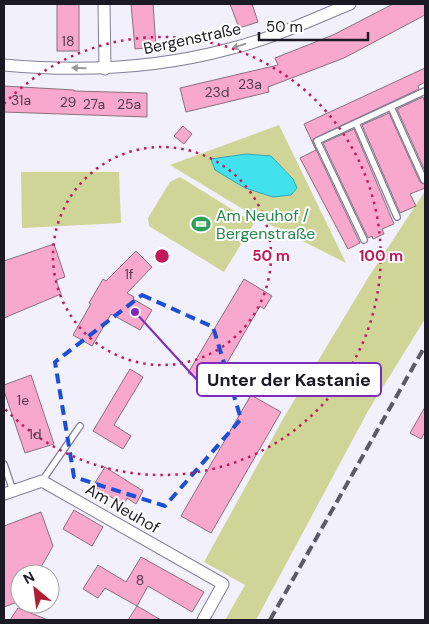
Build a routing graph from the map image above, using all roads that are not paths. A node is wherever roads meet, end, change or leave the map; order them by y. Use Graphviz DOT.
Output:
graph roads {
  1 [pos="104,4"];
  2 [pos="350,4"];
  3 [pos="4,65"];
  4 [pos="105,69"];
  5 [pos="425,91"];
  6 [pos="391,106"];
  7 [pos="356,123"];
  8 [pos="424,180"];
  9 [pos="397,217"];
  10 [pos="364,240"];
  11 [pos="80,426"];
  12 [pos="4,464"];
  13 [pos="42,481"];
  14 [pos="8,492"];
  15 [pos="203,620"];
  1 -- 4 [label="street"];
  2 -- 4 [label="street, Bergenstraße, one-way"];
  4 -- 3 [label="street, Bergenstraße, one-way"];
  5 -- 6 [label="lane"];
  6 -- 7 [label="lane"];
  6 -- 8 [label="lane"];
  7 -- 9 [label="lane"];
  7 -- 10 [label="lane"];
  11 -- 13 [label="lane"];
  12 -- 14 [label="lane"];
  13 -- 14 [label="street"];
  13 -- 15 [label="street, Am Neuhof"];
}
